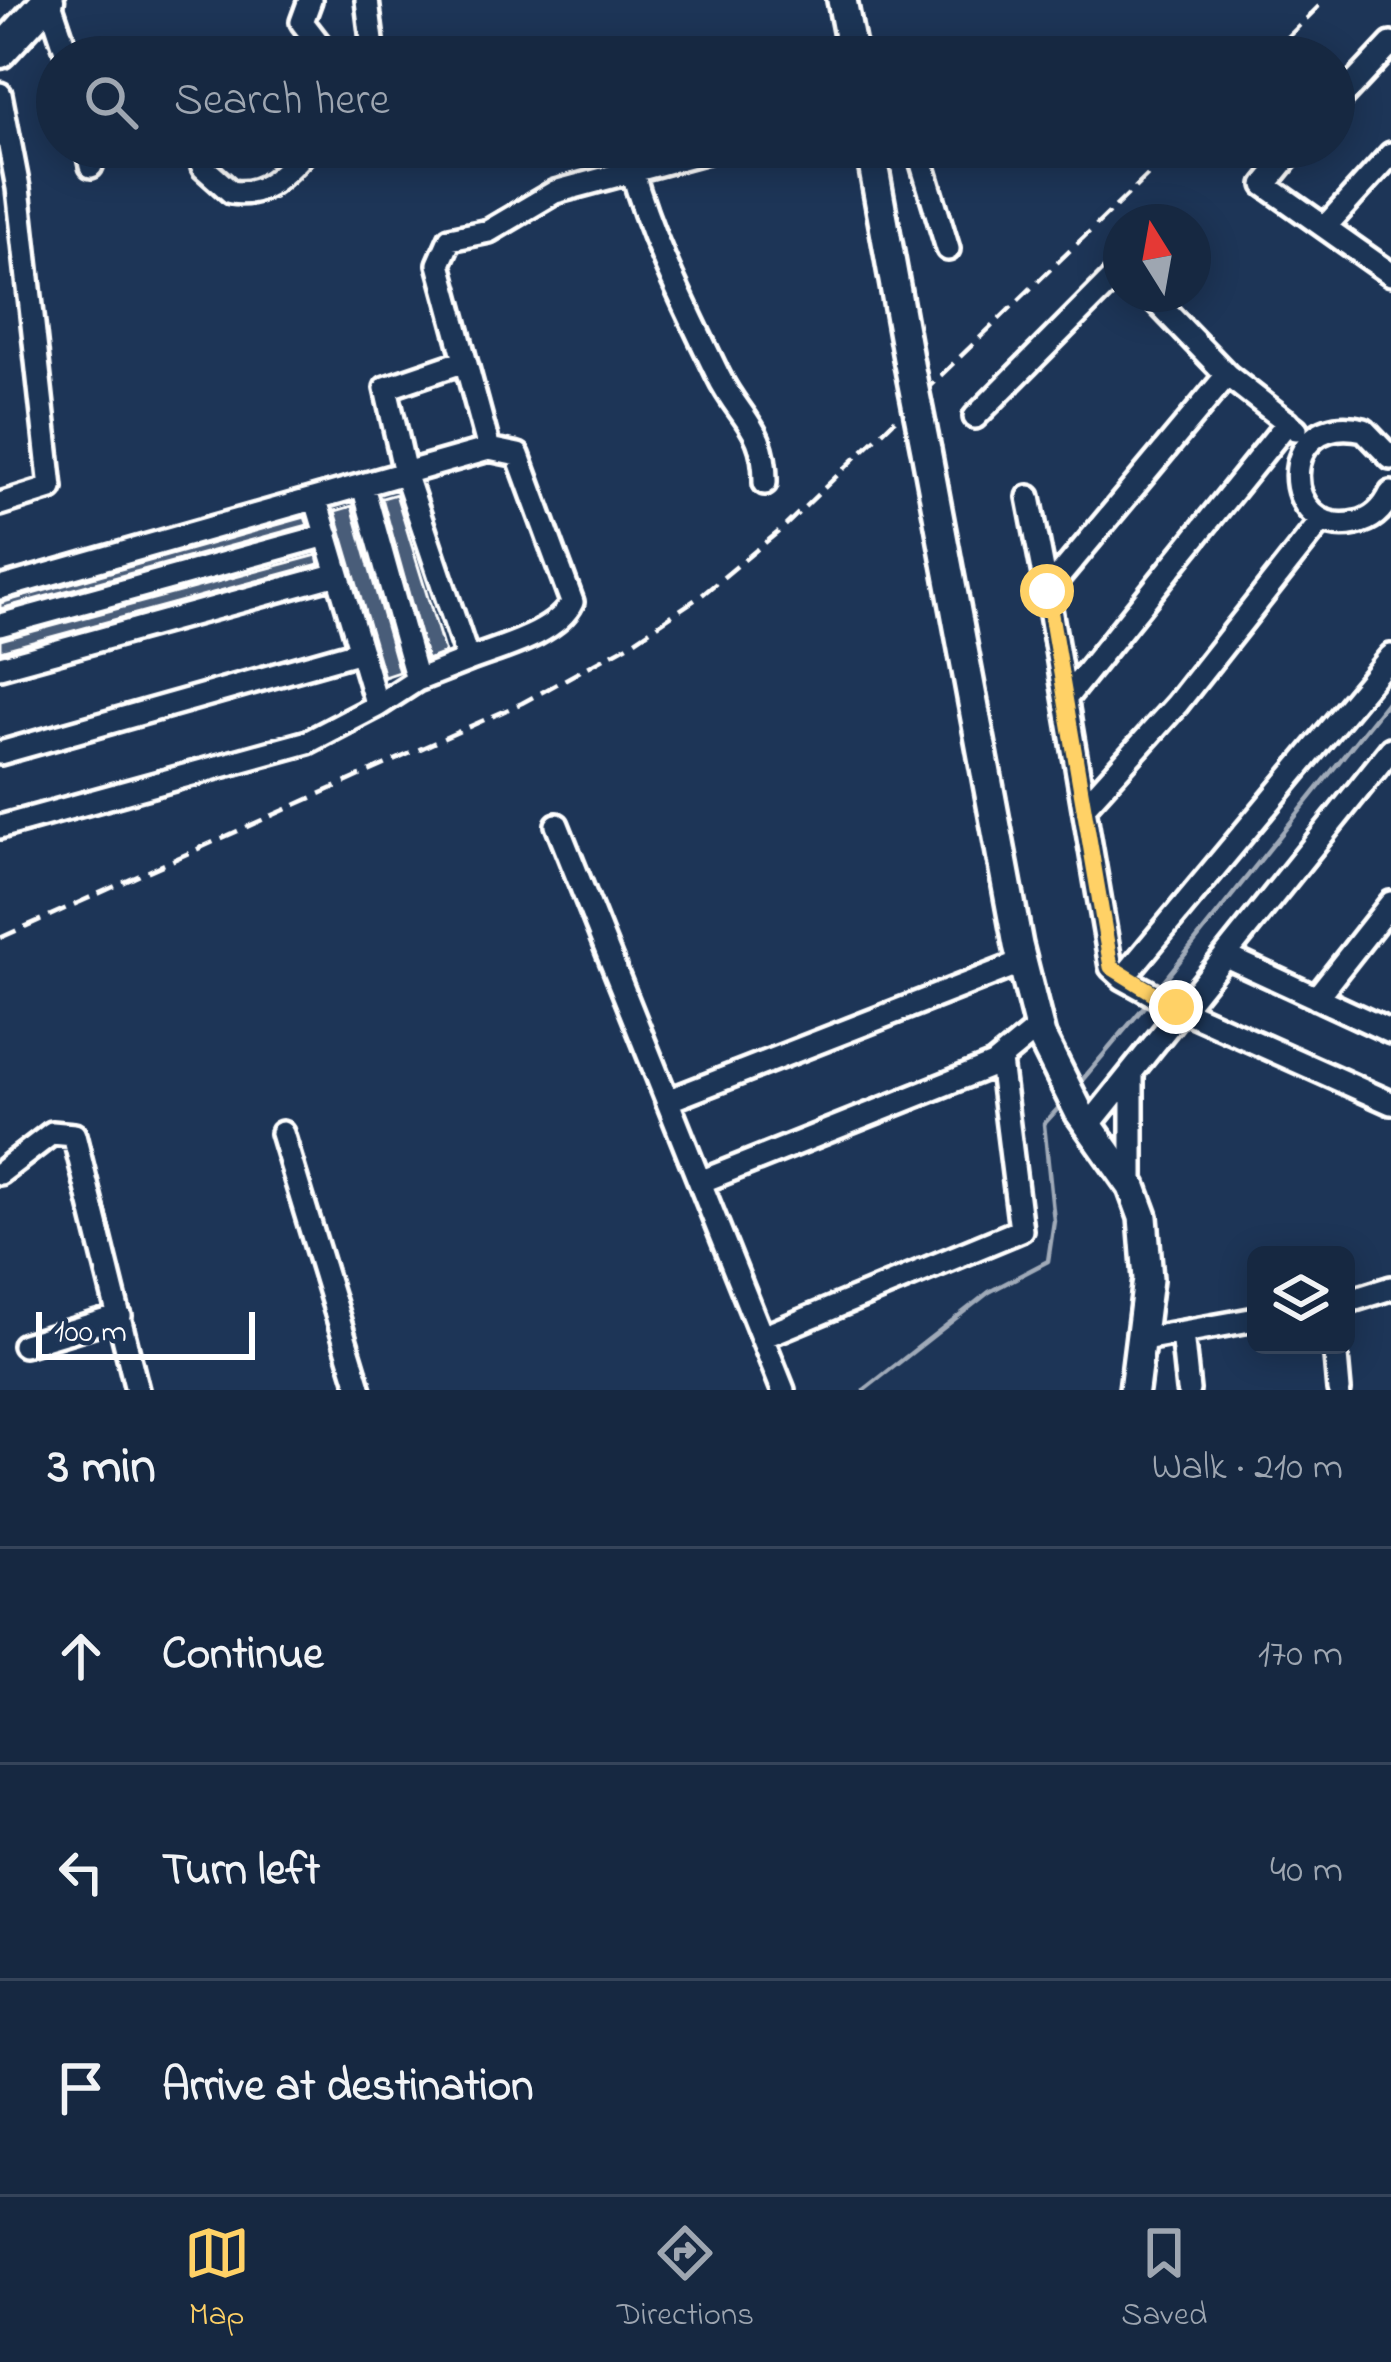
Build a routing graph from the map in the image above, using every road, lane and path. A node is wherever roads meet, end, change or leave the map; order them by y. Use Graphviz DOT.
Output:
graph roads {
  1 [pos="22,0"];
  2 [pos="49,0"];
  3 [pos="310,0"];
  4 [pos="367,0"];
  5 [pos="842,0"];
  6 [pos="0,23"];
  7 [pos="61,36"];
  8 [pos="313,36"];
  9 [pos="371,36"];
  10 [pos="849,36"];
  11 [pos="1391,44"];
  12 [pos="0,52"];
  13 [pos="1355,83"];
  14 [pos="0,94"];
  15 [pos="1391,154"];
  16 [pos="204,168"];
  17 [pos="288,168"];
  18 [pos="640,168"];
  19 [pos="874,168"];
  20 [pos="923,168"];
  21 [pos="1278,168"];
  22 [pos="632,170"];
  23 [pos="1325,227"];
  24 [pos="948,249"];
  25 [pos="1391,274"];
  26 [pos="1103,288"];
  27 [pos="1167,312"];
  28 [pos="465,361"];
  29 [pos="1227,374"];
  30 [pos="975,417"];
  31 [pos="1288,422"];
  32 [pos="1384,430"];
  33 [pos="1309,442"];
  34 [pos="489,448"];
  35 [pos="1391,458"];
  36 [pos="405,473"];
  37 [pos="765,483"];
  38 [pos="363,486"];
  39 [pos="1029,497"];
  40 [pos="1390,499"];
  41 [pos="316,500"];
  42 [pos="0,504"];
  43 [pos="1322,520"];
  44 [pos="327,535"];
  45 [pos="338,574"];
  46 [pos="0,588"];
  47 [pos="1047,591"];
  48 [pos="0,626"];
  49 [pos="361,651"];
  50 [pos="1391,656"];
  51 [pos="468,660"];
  52 [pos="0,667"];
  53 [pos="417,680"];
  54 [pos="1066,698"];
  55 [pos="377,706"];
  56 [pos="1391,749"];
  57 [pos="0,753"];
  58 [pos="1085,806"];
  59 [pos="557,825"];
  60 [pos="0,827"];
  61 [pos="1391,904"];
  62 [pos="1228,957"];
  63 [pos="1022,962"];
  64 [pos="1117,973"];
  65 [pos="1316,998"];
  66 [pos="1179,1008"];
  67 [pos="1040,1032"];
  68 [pos="1391,1032"];
  69 [pos="1000,1061"];
  70 [pos="1132,1073"];
  71 [pos="667,1101"];
  72 [pos="1391,1102"];
  73 [pos="1084,1118"];
  74 [pos="282,1133"];
  75 [pos="0,1173"];
  76 [pos="700,1182"];
  77 [pos="1132,1187"];
  78 [pos="1391,1288"];
  79 [pos="1355,1298"];
  80 [pos="120,1316"];
  81 [pos="1247,1321"];
  82 [pos="1182,1333"];
  83 [pos="765,1336"];
  84 [pos="1144,1339"];
  85 [pos="25,1345"];
  86 [pos="1336,1354"];
  87 [pos="137,1390"];
  88 [pos="360,1390"];
  89 [pos="783,1390"];
  90 [pos="1134,1390"];
  91 [pos="1188,1390"];
  92 [pos="1339,1390"];
  1 -- 6 [label="highway"];
  2 -- 7 [label="street"];
  2 -- 12 [label="highway"];
  3 -- 8 [label="street"];
  4 -- 9 [label="street"];
  5 -- 10 [label="main road"];
  11 -- 13 [label="street"];
  14 -- 42 [label="street"];
  15 -- 23 [label="street"];
  16 -- 17 [label="street"];
  18 -- 22 [label="street"];
  19 -- 63 [label="main road, bridge"];
  20 -- 24 [label="street"];
  21 -- 23 [label="street"];
  22 -- 28 [label="street"];
  22 -- 37 [label="street"];
  23 -- 25 [label="street"];
  26 -- 30 [label="street"];
  27 -- 29 [label="street"];
  28 -- 34 [label="street"];
  28 -- 36 [label="street"];
  29 -- 31 [label="street"];
  29 -- 47 [label="street"];
  31 -- 33 [label="street"];
  31 -- 54 [label="street"];
  32 -- 33 [label="street"];
  32 -- 35 [label="street"];
  33 -- 43 [label="street"];
  34 -- 36 [label="street"];
  34 -- 51 [label="street"];
  36 -- 38 [label="street"];
  36 -- 51 [label="street"];
  38 -- 41 [label="street"];
  38 -- 53 [label="street"];
  39 -- 47 [label="street"];
  40 -- 43 [label="street"];
  41 -- 44 [label="street"];
  41 -- 46 [label="street"];
  43 -- 58 [label="street"];
  44 -- 45 [label="street"];
  44 -- 48 [label="street"];
  45 -- 49 [label="street"];
  45 -- 52 [label="street"];
  47 -- 54 [label="street"];
  49 -- 55 [label="street"];
  49 -- 57 [label="street"];
  50 -- 64 [label="street"];
  51 -- 53 [label="street"];
  53 -- 55 [label="street"];
  54 -- 58 [label="street"];
  55 -- 60 [label="street"];
  56 -- 62 [label="street"];
  58 -- 64 [label="street"];
  59 -- 71 [label="street"];
  61 -- 65 [label="street"];
  62 -- 65 [label="street"];
  62 -- 66 [label="street"];
  63 -- 67 [label="main road"];
  63 -- 71 [label="street"];
  64 -- 66 [label="street"];
  65 -- 68 [label="street"];
  66 -- 70 [label="street"];
  66 -- 72 [label="street"];
  67 -- 69 [label="street"];
  67 -- 73 [label="main road"];
  69 -- 76 [label="street"];
  69 -- 83 [label="street"];
  70 -- 73 [label="street"];
  70 -- 77 [label="street"];
  71 -- 76 [label="street"];
  73 -- 77 [label="main road"];
  74 -- 88 [label="street"];
  75 -- 80 [label="street"];
  76 -- 83 [label="street"];
  77 -- 84 [label="main road"];
  78 -- 79 [label="street"];
  80 -- 85 [label="street"];
  80 -- 87 [label="street"];
  81 -- 82 [label="street"];
  82 -- 84 [label="street"];
  82 -- 91 [label="street"];
  83 -- 89 [label="street"];
  84 -- 90 [label="main road"];
  86 -- 92 [label="street"];
}
